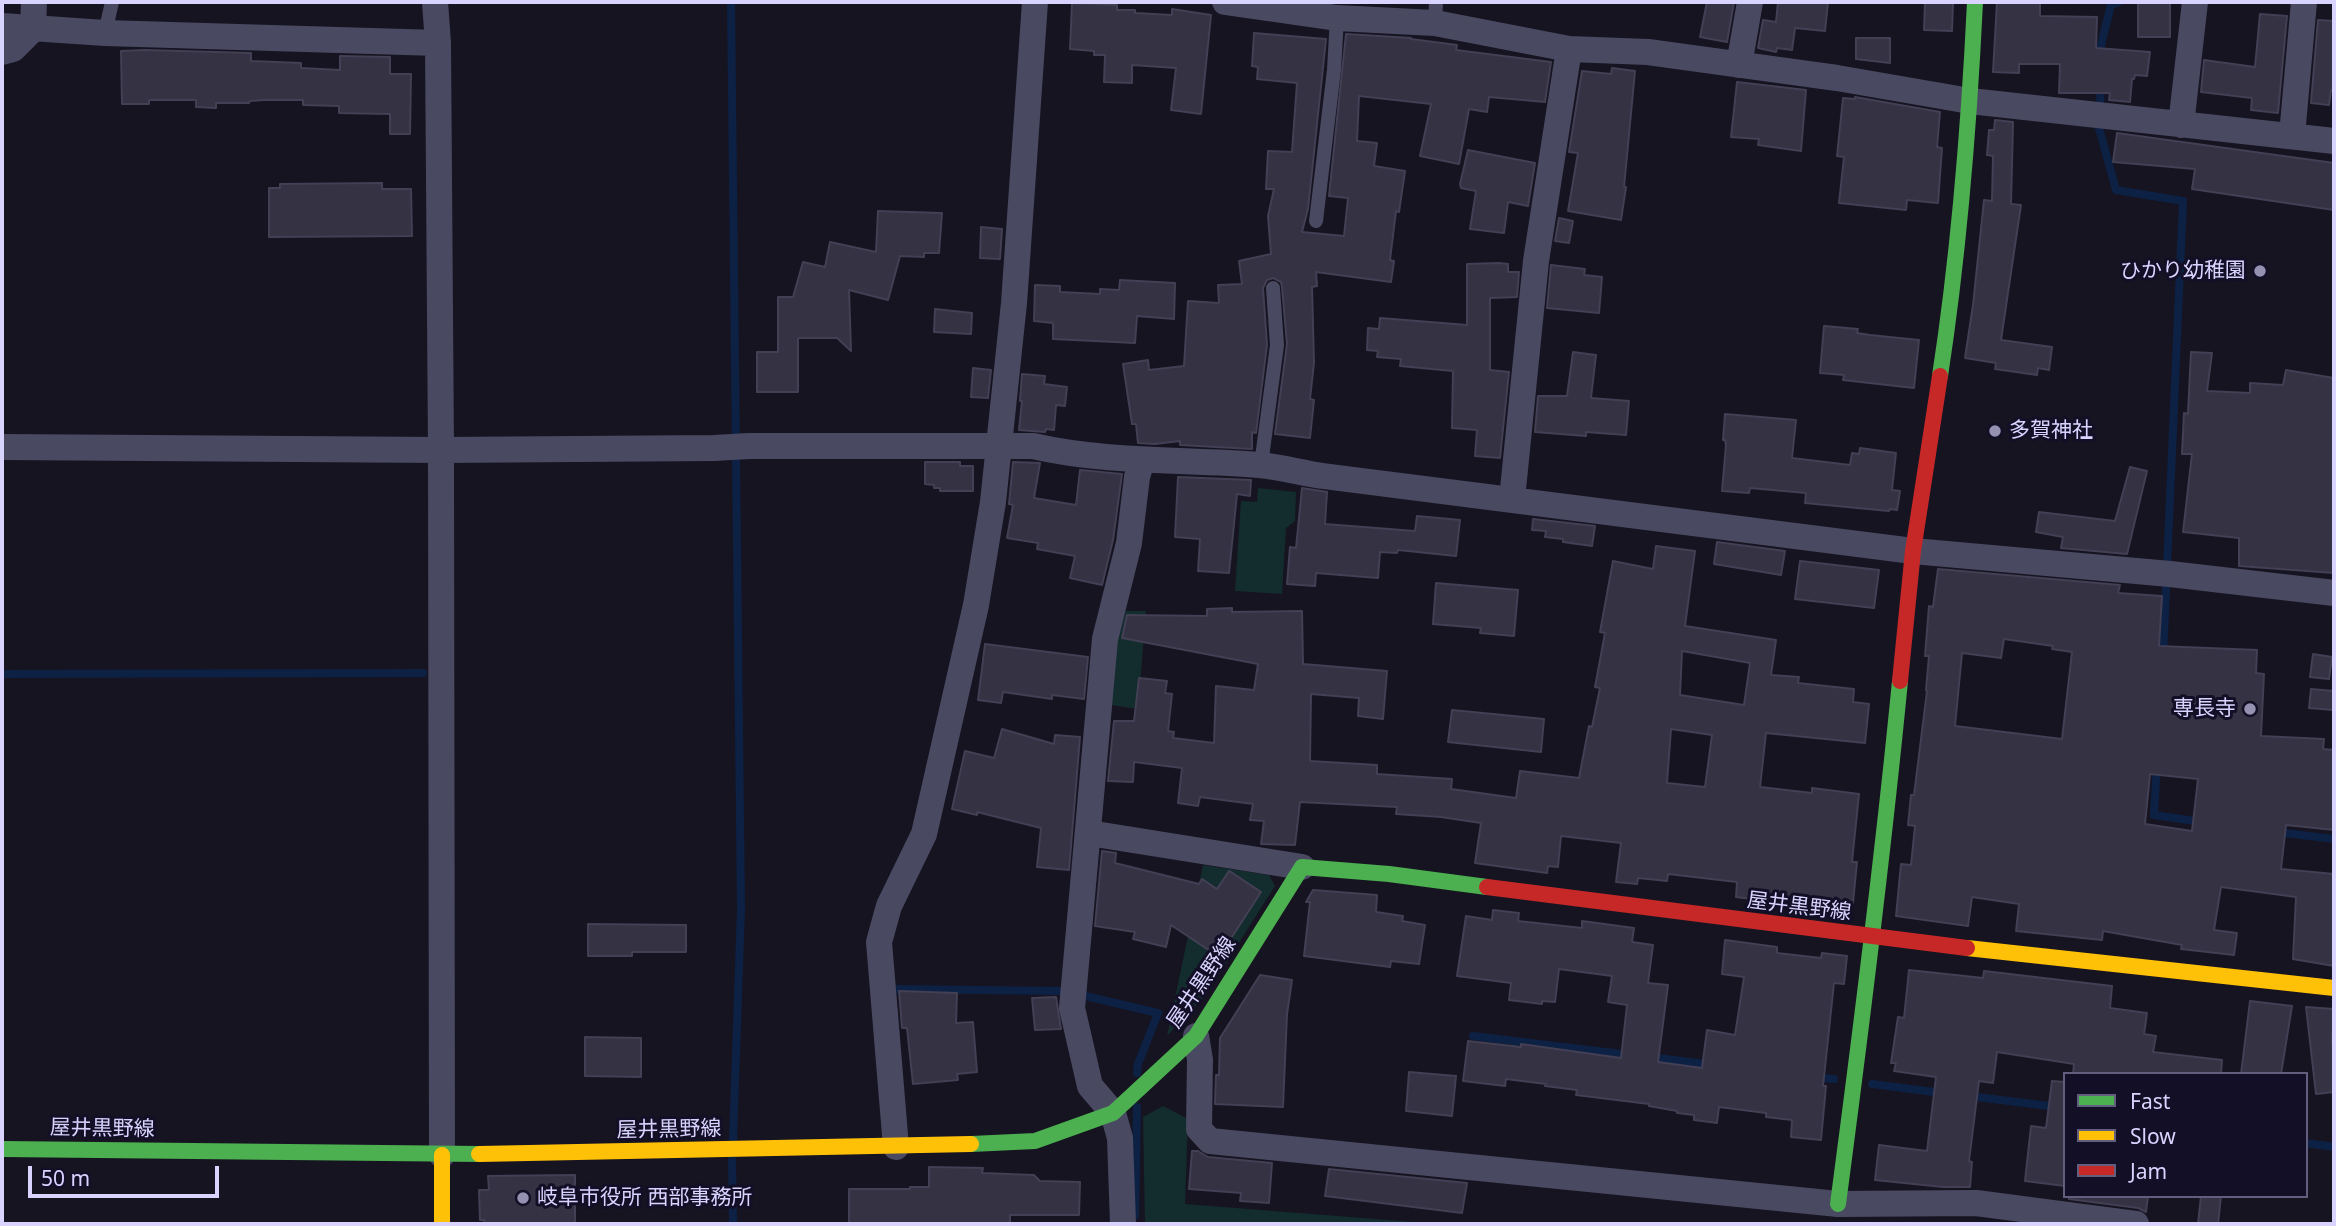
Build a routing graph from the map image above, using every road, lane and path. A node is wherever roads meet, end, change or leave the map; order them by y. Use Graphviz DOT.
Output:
graph roads {
  1 [pos="34,2"];
  2 [pos="112,2"];
  3 [pos="435,2"];
  4 [pos="1035,2"];
  5 [pos="1226,2"];
  6 [pos="1750,2"];
  7 [pos="1975,2"];
  8 [pos="2195,2"];
  9 [pos="2304,2"];
  10 [pos="1436,12"];
  11 [pos="1337,18"];
  12 [pos="2,26"];
  13 [pos="33,29"];
  14 [pos="106,33"];
  15 [pos="438,43"];
  16 [pos="1569,49"];
  17 [pos="2,52"];
  18 [pos="1739,65"];
  19 [pos="1970,101"];
  20 [pos="2181,125"];
  21 [pos="2292,135"];
  22 [pos="2334,142"];
  23 [pos="1316,221"];
  24 [pos="1273,288"];
  25 [pos="2,447"];
  26 [pos="998,448"];
  27 [pos="441,450"];
  28 [pos="1142,460"];
  29 [pos="1261,465"];
  30 [pos="1512,499"];
  31 [pos="1913,551"];
  32 [pos="2334,593"];
  33 [pos="1089,833"];
  34 [pos="1302,867"];
  35 [pos="1871,937"];
  36 [pos="2334,988"];
  37 [pos="1196,1036"];
  38 [pos="1113,1113"];
  39 [pos="896,1147"];
  40 [pos="2,1149"];
  41 [pos="442,1155"];
  42 [pos="1840,1214"];
  43 [pos="442,1224"];
  44 [pos="1123,1224"];
  45 [pos="2136,1224"];
  1 -- 13 [label="street"];
  2 -- 14 [label="lane"];
  3 -- 15 [label="street"];
  4 -- 26 [label="street"];
  5 -- 11 [label="street"];
  6 -- 18 [label="street"];
  7 -- 19 [label="main road"];
  8 -- 20 [label="street"];
  9 -- 21 [label="street"];
  10 -- 11 [label="street"];
  10 -- 16 [label="street"];
  11 -- 23 [label="lane"];
  12 -- 13 [label="street"];
  13 -- 14 [label="street"];
  13 -- 17 [label="street"];
  14 -- 15 [label="street"];
  15 -- 27 [label="street"];
  16 -- 18 [label="street"];
  16 -- 30 [label="street"];
  18 -- 19 [label="street"];
  19 -- 20 [label="street"];
  19 -- 31 [label="main road"];
  20 -- 21 [label="street"];
  21 -- 22 [label="street"];
  24 -- 29 [label="lane"];
  25 -- 27 [label="street"];
  26 -- 27 [label="street"];
  26 -- 28 [label="street"];
  26 -- 39 [label="street"];
  27 -- 41 [label="street"];
  28 -- 29 [label="street"];
  28 -- 33 [label="street"];
  29 -- 30 [label="street"];
  30 -- 31 [label="street"];
  31 -- 32 [label="street"];
  31 -- 35 [label="main road"];
  33 -- 34 [label="street"];
  33 -- 38 [label="street"];
  34 -- 35 [label="main road, 屋井黒野線"];
  34 -- 37 [label="main road, 屋井黒野線"];
  35 -- 36 [label="main road, 屋井黒野線"];
  35 -- 42 [label="main road"];
  37 -- 38 [label="main road, 屋井黒野線"];
  37 -- 42 [label="street"];
  38 -- 39 [label="main road, 屋井黒野線"];
  38 -- 44 [label="street"];
  39 -- 41 [label="main road, 屋井黒野線"];
  40 -- 41 [label="main road, 屋井黒野線"];
  41 -- 43 [label="main road"];
  42 -- 45 [label="street"];
}
